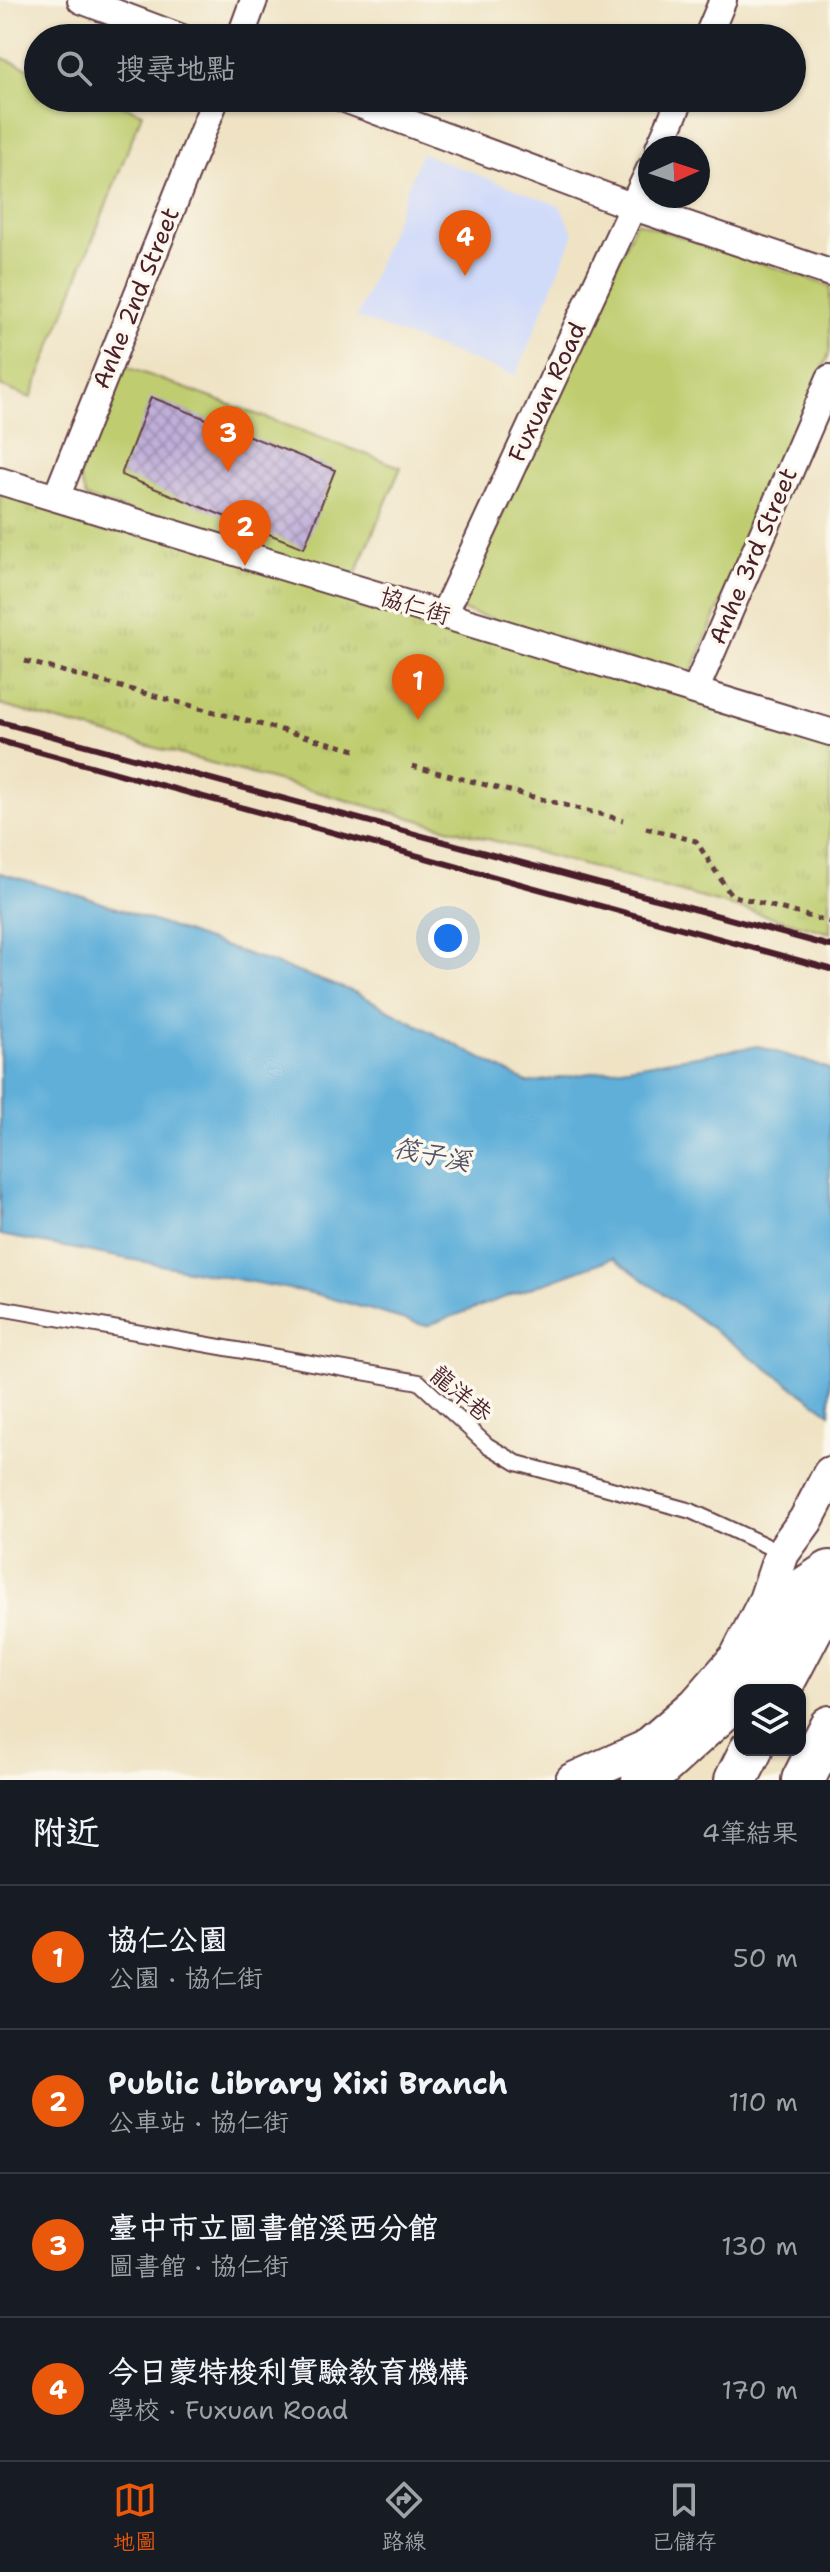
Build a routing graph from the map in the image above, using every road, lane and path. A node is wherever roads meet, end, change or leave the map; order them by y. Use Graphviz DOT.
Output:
graph roads {
  1 [pos="81,0"];
  2 [pos="254,0"];
  3 [pos="723,0"];
  4 [pos="145,24"];
  5 [pos="245,24"];
  6 [pos="713,24"];
  7 [pos="210,112"];
  8 [pos="380,112"];
  9 [pos="675,112"];
  10 [pos="664,136"];
  11 [pos="638,198"];
  12 [pos="634,207"];
  13 [pos="830,273"];
  14 [pos="830,378"];
  15 [pos="0,481"];
  16 [pos="56,498"];
  17 [pos="444,614"];
  18 [pos="25,661"];
  19 [pos="695,691"];
  20 [pos="830,732"];
  21 [pos="359,751"];
  22 [pos="412,766"];
  23 [pos="623,820"];
  24 [pos="646,828"];
  25 [pos="830,922"];
  26 [pos="0,1308"];
  27 [pos="830,1474"];
  28 [pos="782,1553"];
  29 [pos="830,1573"];
  30 [pos="830,1593"];
  31 [pos="782,1684"];
  32 [pos="830,1727"];
  33 [pos="748,1756"];
  34 [pos="573,1780"];
  35 [pos="644,1780"];
  36 [pos="736,1780"];
  37 [pos="803,1780"];
  1 -- 4 [label="street"];
  2 -- 5 [label="street"];
  3 -- 6 [label="street"];
  7 -- 16 [label="street, Anhe 2nd Street"];
  8 -- 12 [label="street"];
  9 -- 10 [label="street"];
  11 -- 12 [label="street, Fuxuan Road"];
  12 -- 13 [label="street"];
  12 -- 17 [label="street, Fuxuan Road"];
  14 -- 19 [label="street, Anhe 3rd Street"];
  15 -- 16 [label="street, 協仁街"];
  16 -- 17 [label="street, 協仁街"];
  17 -- 19 [label="street, 協仁街"];
  18 -- 21 [label="path"];
  19 -- 20 [label="street, 協仁街"];
  22 -- 23 [label="path"];
  24 -- 25 [label="path"];
  26 -- 28 [label="lane, 龍洋巷"];
  27 -- 28 [label="street"];
  28 -- 34 [label="street"];
  29 -- 35 [label="highway"];
  30 -- 31 [label="main road"];
  32 -- 37 [label="main road"];
  33 -- 36 [label="main road"];
}
